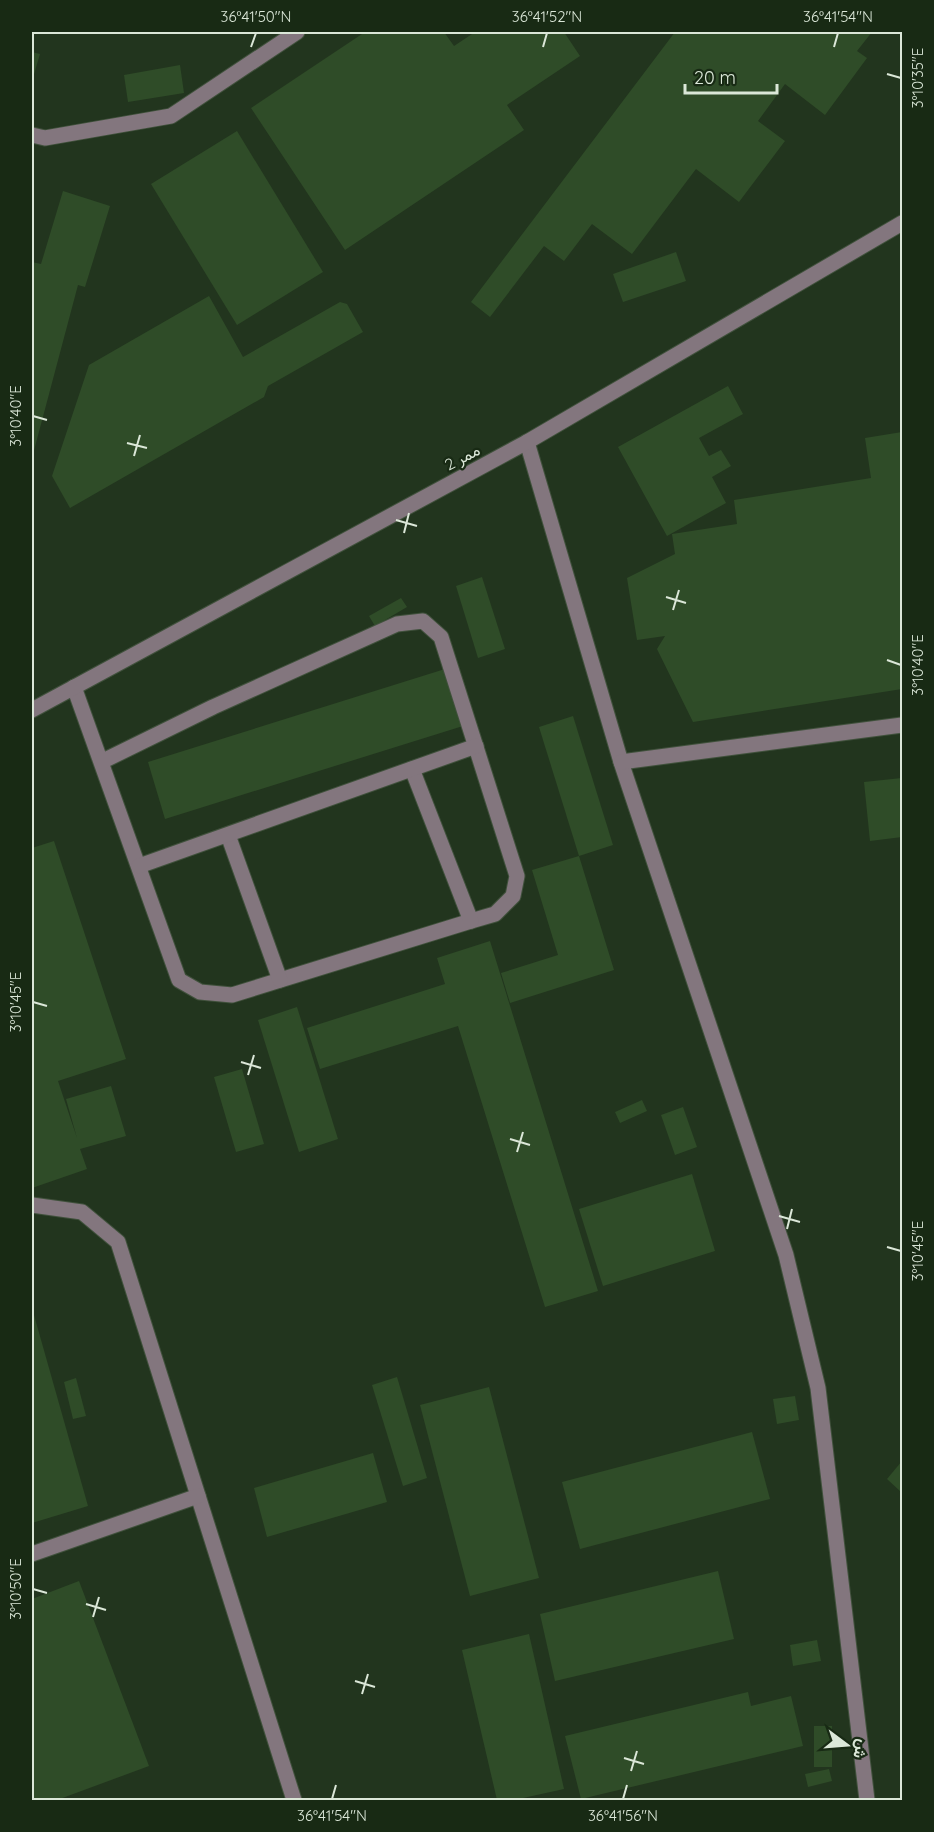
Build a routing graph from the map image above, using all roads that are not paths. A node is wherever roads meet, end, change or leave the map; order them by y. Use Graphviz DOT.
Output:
graph roads {
  1 [pos="297,32"];
  2 [pos="32,135"];
  3 [pos="903,223"];
  4 [pos="527,442"];
  5 [pos="74,687"];
  6 [pos="32,710"];
  7 [pos="903,726"];
  8 [pos="476,746"];
  9 [pos="101,762"];
  10 [pos="621,762"];
  11 [pos="412,769"];
  12 [pos="228,835"];
  13 [pos="139,866"];
  14 [pos="471,921"];
  15 [pos="280,980"];
  16 [pos="32,1205"];
  17 [pos="198,1496"];
  18 [pos="32,1554"];
  19 [pos="294,1800"];
  20 [pos="867,1800"];
  1 -- 2 [label="lane"];
  3 -- 4 [label="lane, ممر 2"];
  4 -- 5 [label="lane, ممر 2"];
  4 -- 10 [label="lane"];
  5 -- 6 [label="lane, ممر 2"];
  5 -- 9 [label="lane"];
  7 -- 10 [label="lane"];
  8 -- 9 [label="lane"];
  8 -- 11 [label="lane"];
  8 -- 14 [label="lane"];
  9 -- 13 [label="lane"];
  10 -- 20 [label="lane"];
  11 -- 12 [label="lane"];
  11 -- 14 [label="lane"];
  12 -- 13 [label="lane"];
  12 -- 15 [label="lane"];
  13 -- 15 [label="lane"];
  14 -- 15 [label="lane"];
  16 -- 17 [label="lane"];
  17 -- 18 [label="lane"];
  17 -- 19 [label="lane"];
}
